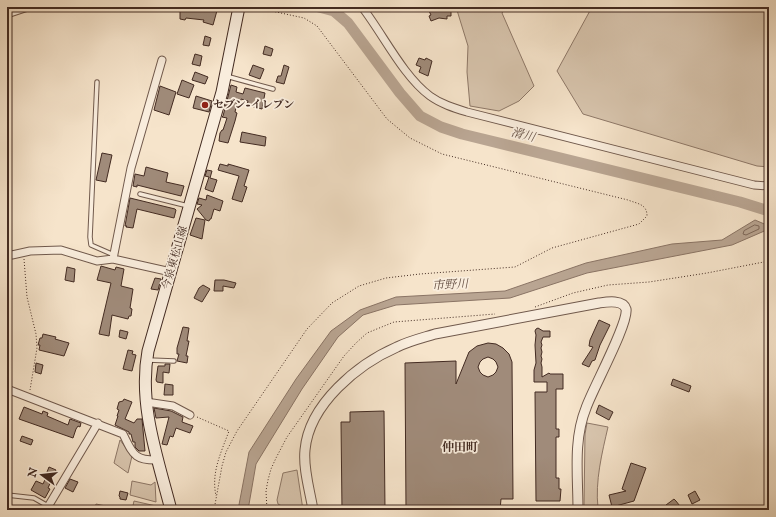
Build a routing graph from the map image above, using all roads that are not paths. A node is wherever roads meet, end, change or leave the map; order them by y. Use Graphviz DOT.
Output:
graph roads {
  1 [pos="28,7"];
  2 [pos="239,7"];
  3 [pos="362,7"];
  4 [pos="7,14"];
  5 [pos="162,60"];
  6 [pos="225,76"];
  7 [pos="97,82"];
  8 [pos="274,89"];
  9 [pos="769,186"];
  10 [pos="140,194"];
  11 [pos="190,206"];
  12 [pos="7,254"];
  13 [pos="114,257"];
  14 [pos="171,272"];
  15 [pos="147,360"];
  16 [pos="174,361"];
  17 [pos="7,389"];
  18 [pos="146,402"];
  19 [pos="190,415"];
  20 [pos="98,423"];
  21 [pos="158,460"];
  22 [pos="7,495"];
  23 [pos="47,508"];
  24 [pos="171,509"];
  25 [pos="581,509"];
  26 [pos="313,510"];
  1 -- 4 [label="street"];
  2 -- 6 [label="main road, 今泉東松山線"];
  3 -- 9 [label="street"];
  5 -- 13 [label="street"];
  6 -- 8 [label="lane"];
  6 -- 11 [label="main road, 今泉東松山線"];
  7 -- 13 [label="lane"];
  10 -- 11 [label="lane"];
  11 -- 14 [label="main road, 今泉東松山線"];
  12 -- 13 [label="street"];
  13 -- 14 [label="street"];
  14 -- 15 [label="main road, 今泉東松山線"];
  15 -- 16 [label="lane"];
  15 -- 18 [label="main road, 今泉東松山線"];
  17 -- 20 [label="street"];
  18 -- 19 [label="street"];
  18 -- 21 [label="main road, 今泉東松山線"];
  20 -- 21 [label="street"];
  20 -- 23 [label="street"];
  21 -- 24 [label="main road, 今泉東松山線"];
  22 -- 23 [label="lane"];
  25 -- 26 [label="street"];
}
